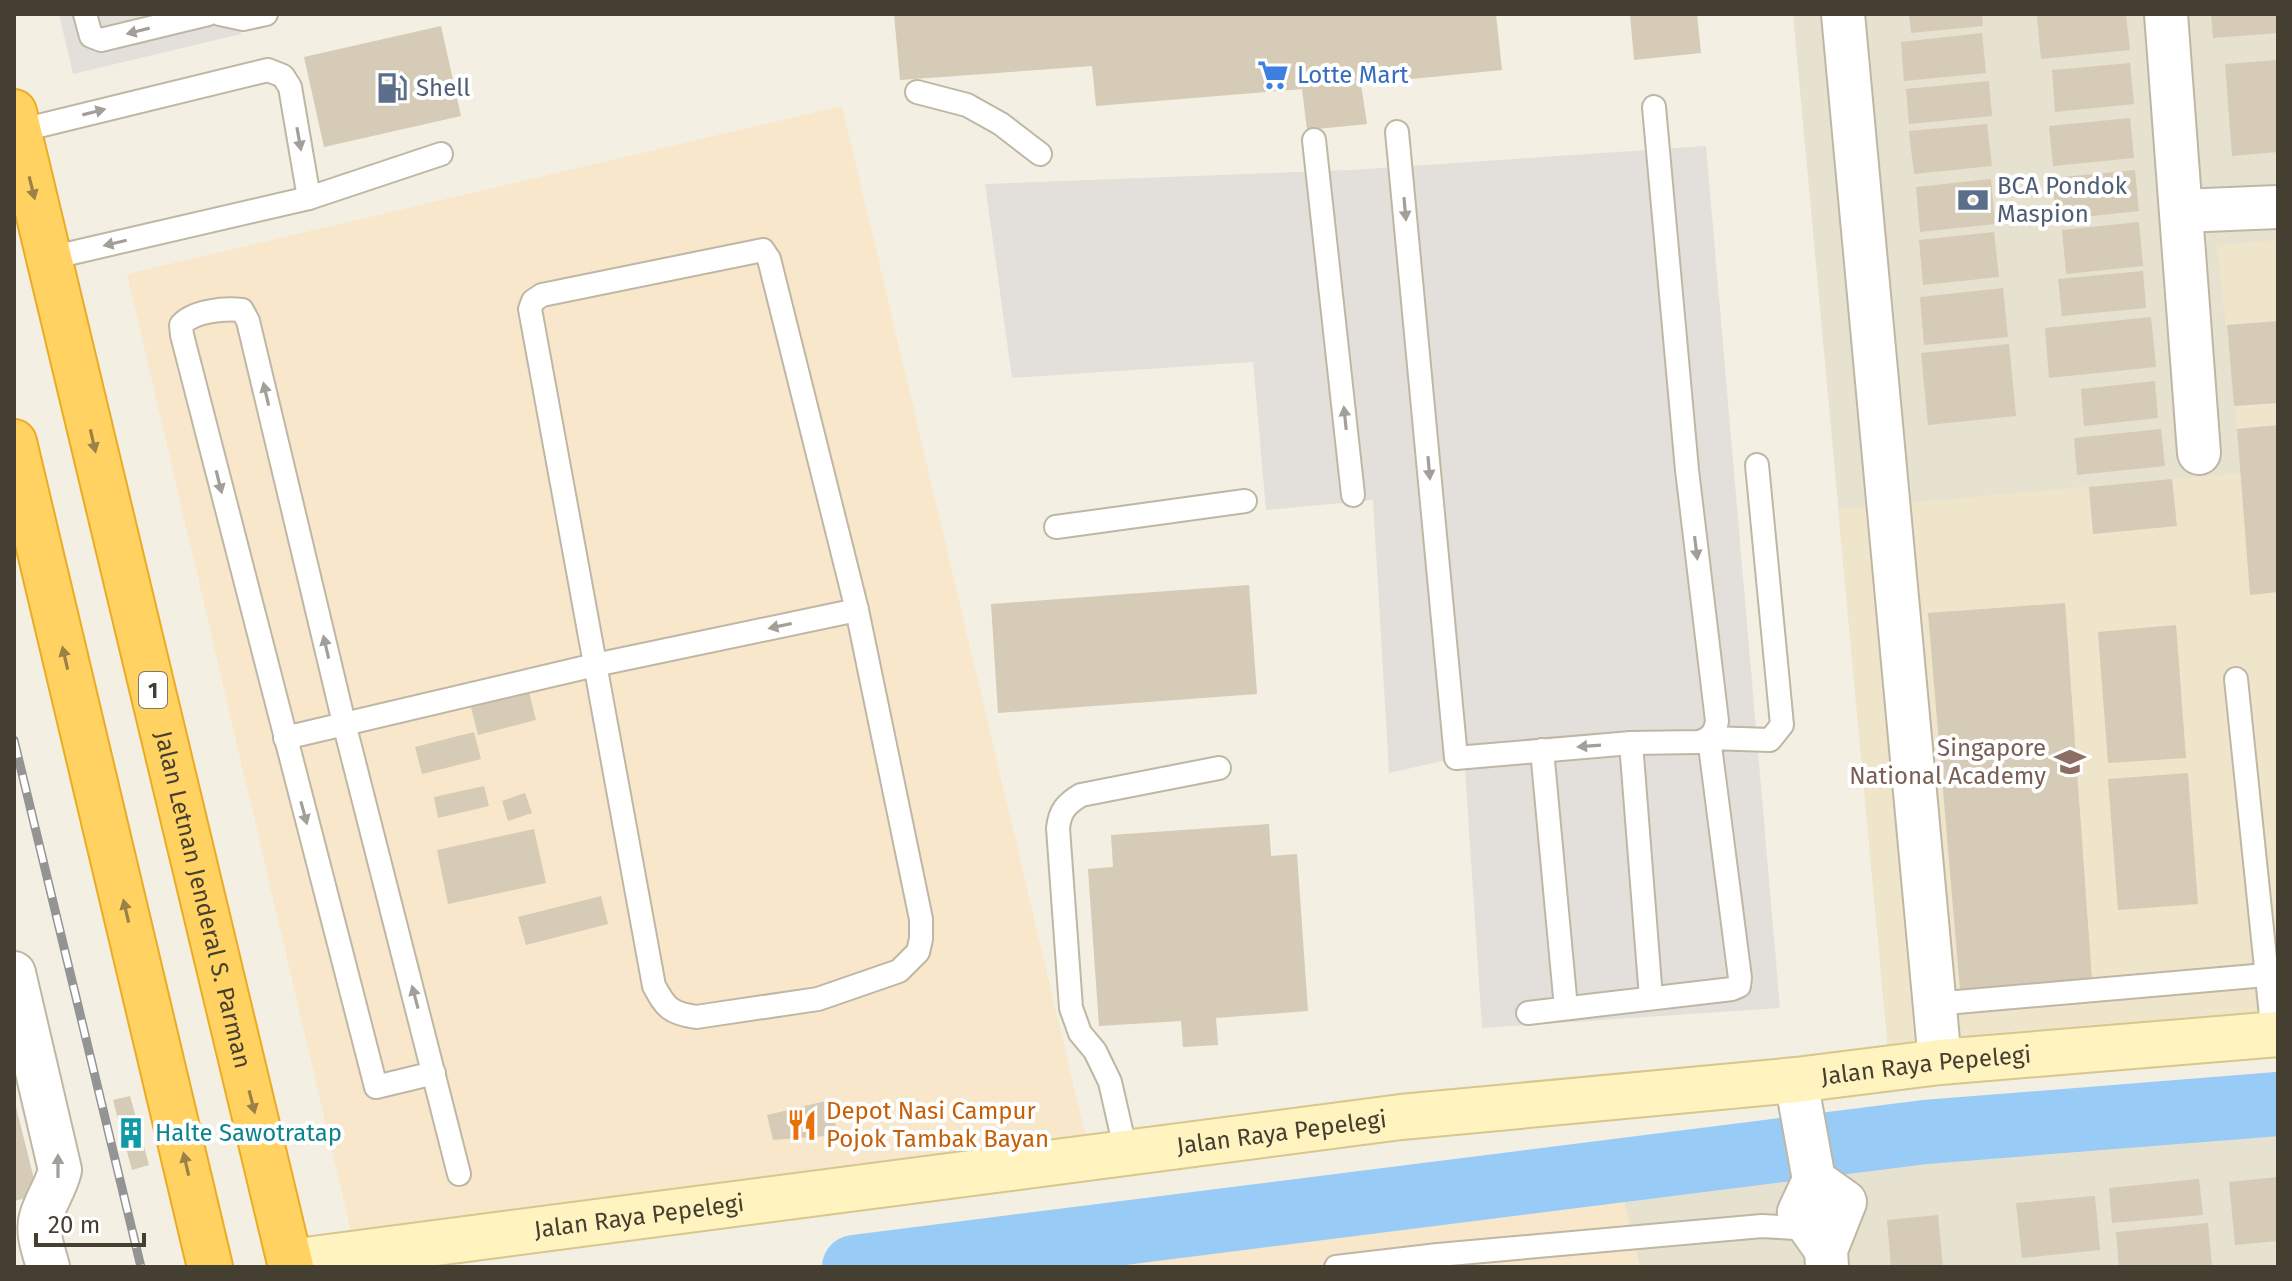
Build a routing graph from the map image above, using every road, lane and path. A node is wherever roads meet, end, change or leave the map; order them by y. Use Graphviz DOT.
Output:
graph roads {
  1 [pos="85,14"];
  2 [pos="208,14"];
  3 [pos="220,14"];
  4 [pos="266,14"];
  5 [pos="1843,14"];
  6 [pos="2166,14"];
  7 [pos="917,92"];
  8 [pos="1654,107"];
  9 [pos="16,121"];
  10 [pos="1397,132"];
  11 [pos="1314,140"];
  12 [pos="441,154"];
  13 [pos="1040,154"];
  14 [pos="309,198"];
  15 [pos="2278,207"];
  16 [pos="2182,211"];
  17 [pos="50,258"];
  18 [pos="14,442"];
  19 [pos="2199,453"];
  20 [pos="1757,465"];
  21 [pos="1353,495"];
  22 [pos="1245,501"];
  23 [pos="1056,527"];
  24 [pos="857,610"];
  25 [pos="595,665"];
  26 [pos="2236,679"];
  27 [pos="344,723"];
  28 [pos="285,738"];
  29 [pos="1709,738"];
  30 [pos="1631,743"];
  31 [pos="1542,750"];
  32 [pos="1219,768"];
  33 [pos="14,973"];
  34 [pos="2266,975"];
  35 [pos="1651,998"];
  36 [pos="1934,1004"];
  37 [pos="1566,1008"];
  38 [pos="1528,1013"];
  39 [pos="2275,1034"];
  40 [pos="1940,1062"];
  41 [pos="434,1073"];
  42 [pos="1798,1093"];
  43 [pos="1126,1152"];
  44 [pos="459,1174"];
  45 [pos="1822,1249"];
  46 [pos="1480,1259"];
  47 [pos="1440,1261"];
  48 [pos="290,1264"];
  49 [pos="48,1267"];
  50 [pos="210,1267"];
  51 [pos="1336,1267"];
  2 -- 1 [label="lane, one-way"];
  3 -- 4 [label="lane"];
  5 -- 36 [label="street"];
  6 -- 16 [label="street"];
  7 -- 13 [label="lane"];
  8 -- 29 [label="lane, one-way"];
  9 -- 14 [label="lane, one-way"];
  9 -- 17 [label="highway, Jalan Letnan Jenderal S. Parman / 1, one-way"];
  10 -- 31 [label="lane, one-way"];
  21 -- 11 [label="lane, one-way"];
  12 -- 14 [label="lane"];
  14 -- 17 [label="lane, one-way"];
  15 -- 16 [label="street"];
  16 -- 19 [label="street"];
  17 -- 48 [label="highway, Jalan Letnan Jenderal S. Parman / 1, one-way"];
  50 -- 18 [label="highway, one-way"];
  20 -- 29 [label="lane"];
  22 -- 23 [label="lane"];
  24 -- 25 [label="lane, one-way"];
  24 -- 25 [label="lane"];
  24 -- 25 [label="lane"];
  25 -- 27 [label="lane"];
  26 -- 34 [label="lane"];
  27 -- 28 [label="lane"];
  27 -- 28 [label="lane, one-way"];
  41 -- 27 [label="lane, one-way"];
  28 -- 41 [label="lane, one-way"];
  29 -- 30 [label="lane"];
  29 -- 35 [label="lane"];
  30 -- 31 [label="lane, one-way"];
  30 -- 35 [label="lane"];
  31 -- 37 [label="lane"];
  32 -- 43 [label="lane"];
  49 -- 33 [label="street, one-way"];
  34 -- 36 [label="lane"];
  34 -- 39 [label="lane"];
  35 -- 37 [label="lane"];
  36 -- 40 [label="street"];
  37 -- 38 [label="lane"];
  39 -- 40 [label="street, Jalan Raya Pepelegi"];
  40 -- 42 [label="street, Jalan Raya Pepelegi"];
  41 -- 44 [label="lane"];
  42 -- 43 [label="street, Jalan Raya Pepelegi"];
  42 -- 45 [label="street"];
  43 -- 48 [label="street, Jalan Raya Pepelegi"];
  45 -- 46 [label="lane"];
  46 -- 47 [label="lane"];
  47 -- 51 [label="lane"];
}
